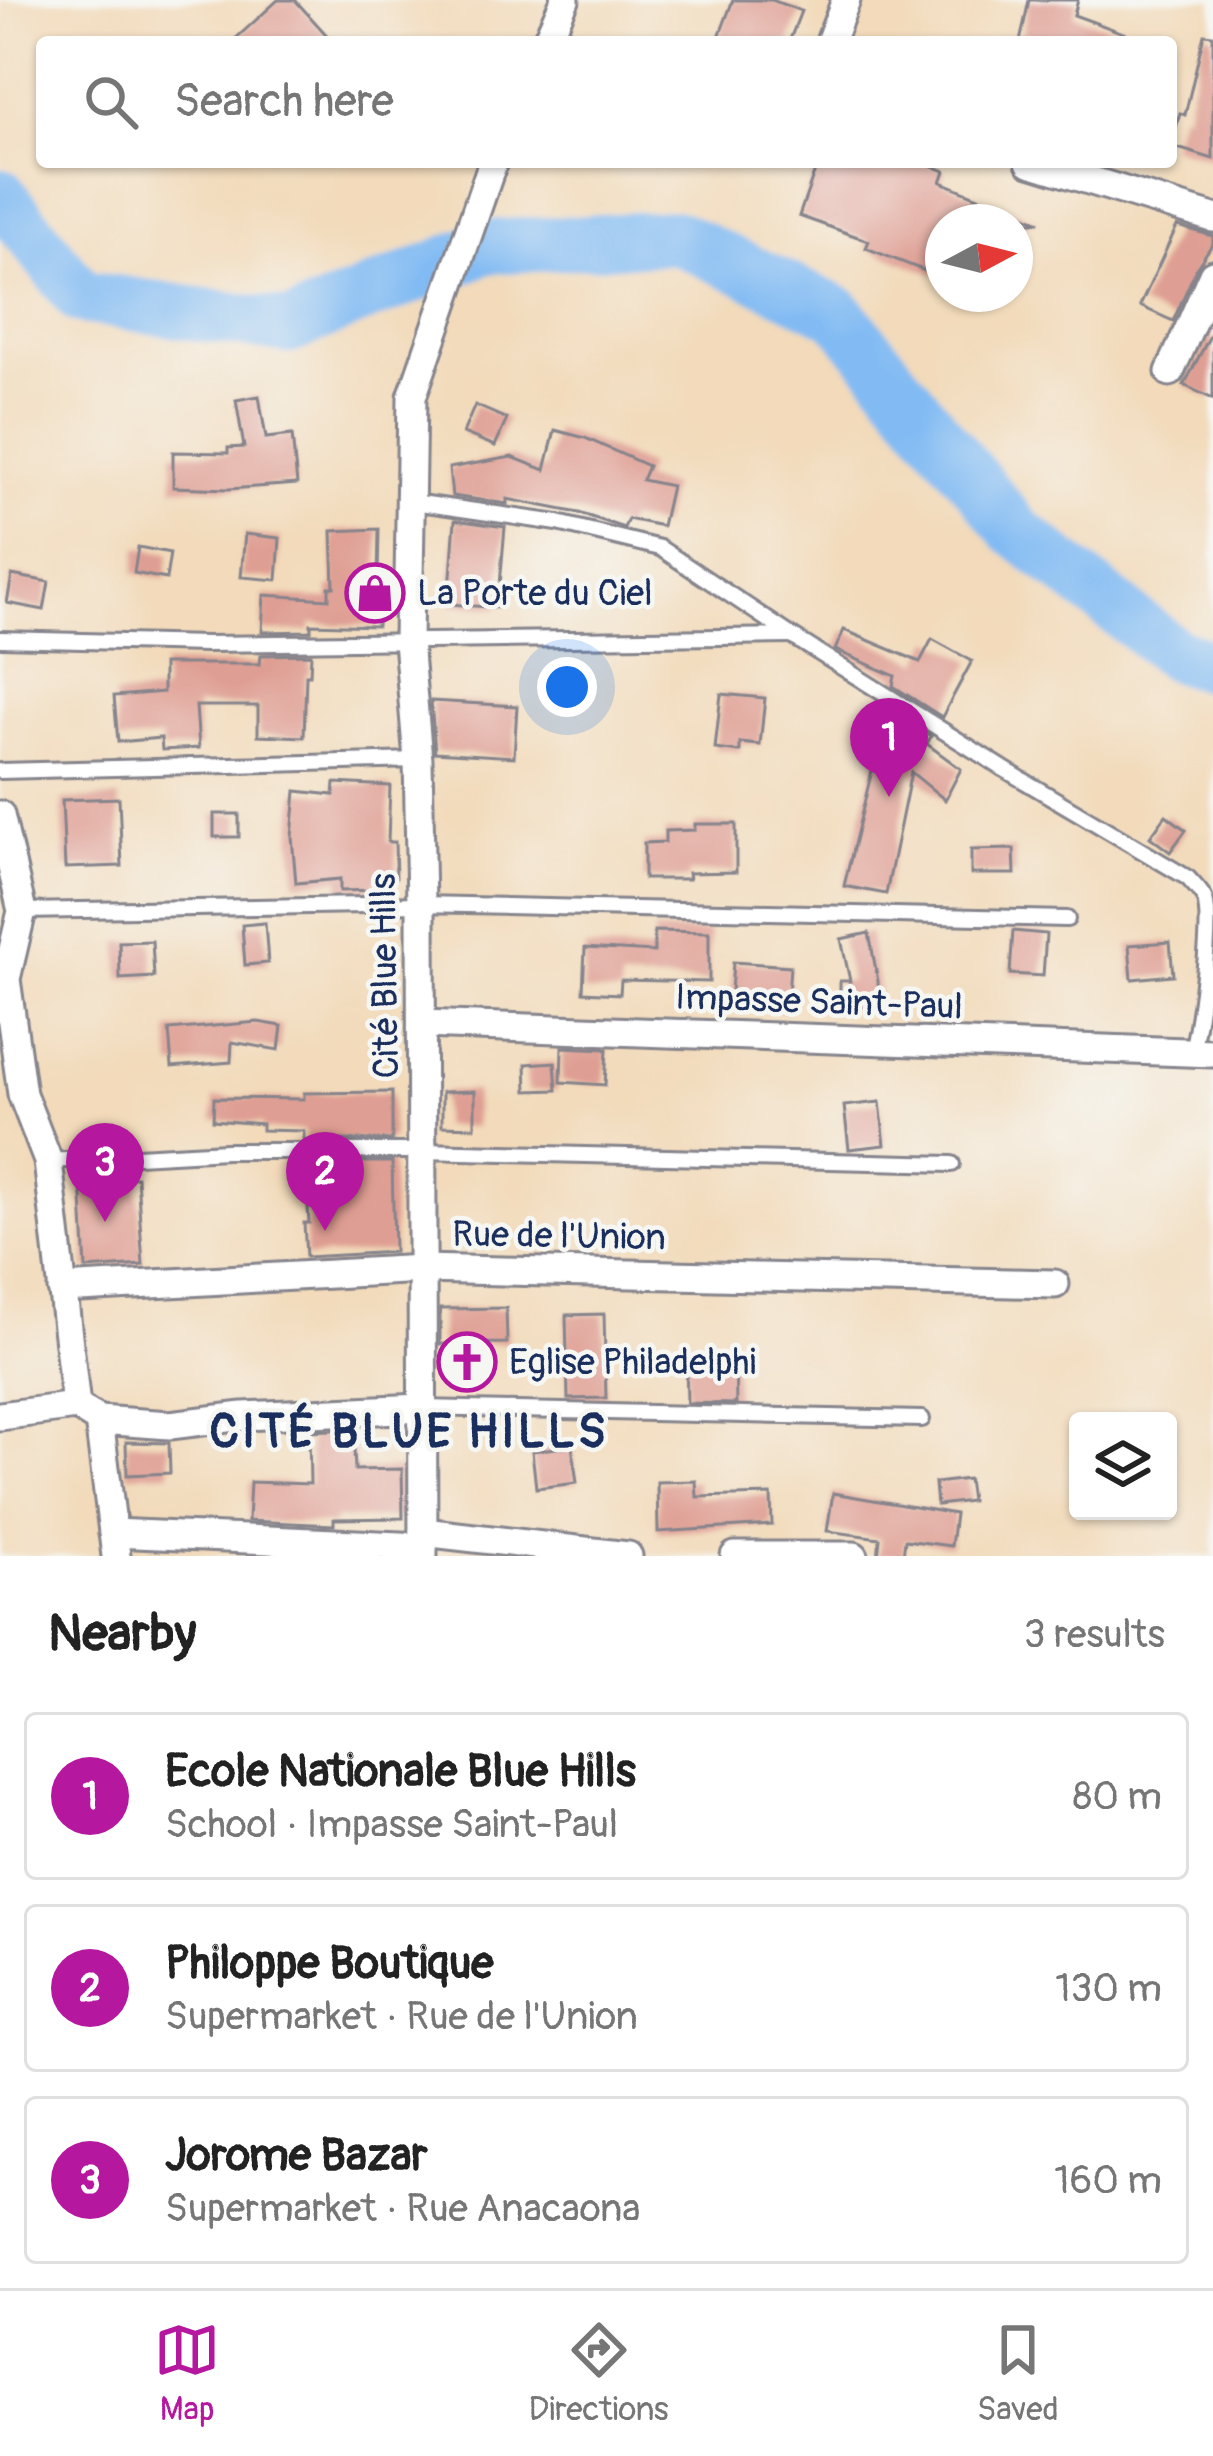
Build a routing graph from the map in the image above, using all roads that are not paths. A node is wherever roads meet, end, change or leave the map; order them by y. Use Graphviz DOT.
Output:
graph roads {
  1 [pos="565,0"];
  2 [pos="846,0"];
  3 [pos="548,36"];
  4 [pos="832,36"];
  5 [pos="491,168"];
  6 [pos="1050,168"];
  7 [pos="1213,218"];
  8 [pos="1213,274"];
  9 [pos="1170,372"];
  10 [pos="413,502"];
  11 [pos="792,636"];
  12 [pos="0,639"];
  13 [pos="408,641"];
  14 [pos="418,760"];
  15 [pos="0,771"];
  16 [pos="0,814"];
  17 [pos="422,904"];
  18 [pos="22,910"];
  19 [pos="1067,919"];
  20 [pos="3,979"];
  21 [pos="422,1024"];
  22 [pos="1202,1052"];
  23 [pos="422,1151"];
  24 [pos="48,1161"];
  25 [pos="952,1164"];
  26 [pos="422,1269"];
  27 [pos="1054,1284"];
  28 [pos="62,1289"];
  29 [pos="422,1408"];
  30 [pos="87,1413"];
  31 [pos="0,1416"];
  32 [pos="922,1420"];
  33 [pos="115,1545"];
  34 [pos="422,1545"];
  35 [pos="628,1556"];
  36 [pos="735,1556"];
  37 [pos="854,1556"];
  1 -- 3 [label="street"];
  2 -- 4 [label="street"];
  5 -- 10 [label="street, Cité Blue Hills"];
  6 -- 7 [label="street"];
  8 -- 9 [label="street"];
  10 -- 11 [label="lane"];
  10 -- 13 [label="street, Cité Blue Hills"];
  11 -- 13 [label="lane"];
  11 -- 22 [label="lane"];
  12 -- 13 [label="lane"];
  13 -- 14 [label="street, Cité Blue Hills"];
  14 -- 15 [label="lane"];
  14 -- 17 [label="street, Cité Blue Hills"];
  16 -- 18 [label="street"];
  17 -- 18 [label="lane"];
  17 -- 19 [label="lane"];
  17 -- 21 [label="street, Cité Blue Hills"];
  18 -- 20 [label="street"];
  20 -- 24 [label="street"];
  21 -- 22 [label="street, Impasse Saint-Paul"];
  21 -- 23 [label="street, Cité Blue Hills"];
  23 -- 24 [label="lane"];
  23 -- 25 [label="lane"];
  23 -- 26 [label="street, Cité Blue Hills"];
  24 -- 28 [label="street"];
  26 -- 27 [label="street, Rue de l'Union"];
  26 -- 28 [label="street, Rue de l'Union"];
  26 -- 29 [label="street, Cité Blue Hills"];
  28 -- 30 [label="street"];
  29 -- 30 [label="street"];
  29 -- 32 [label="lane"];
  29 -- 34 [label="street, Cité Blue Hills"];
  30 -- 31 [label="street"];
  30 -- 33 [label="street"];
  33 -- 34 [label="street"];
  34 -- 35 [label="street"];
  36 -- 37 [label="street"];
}
